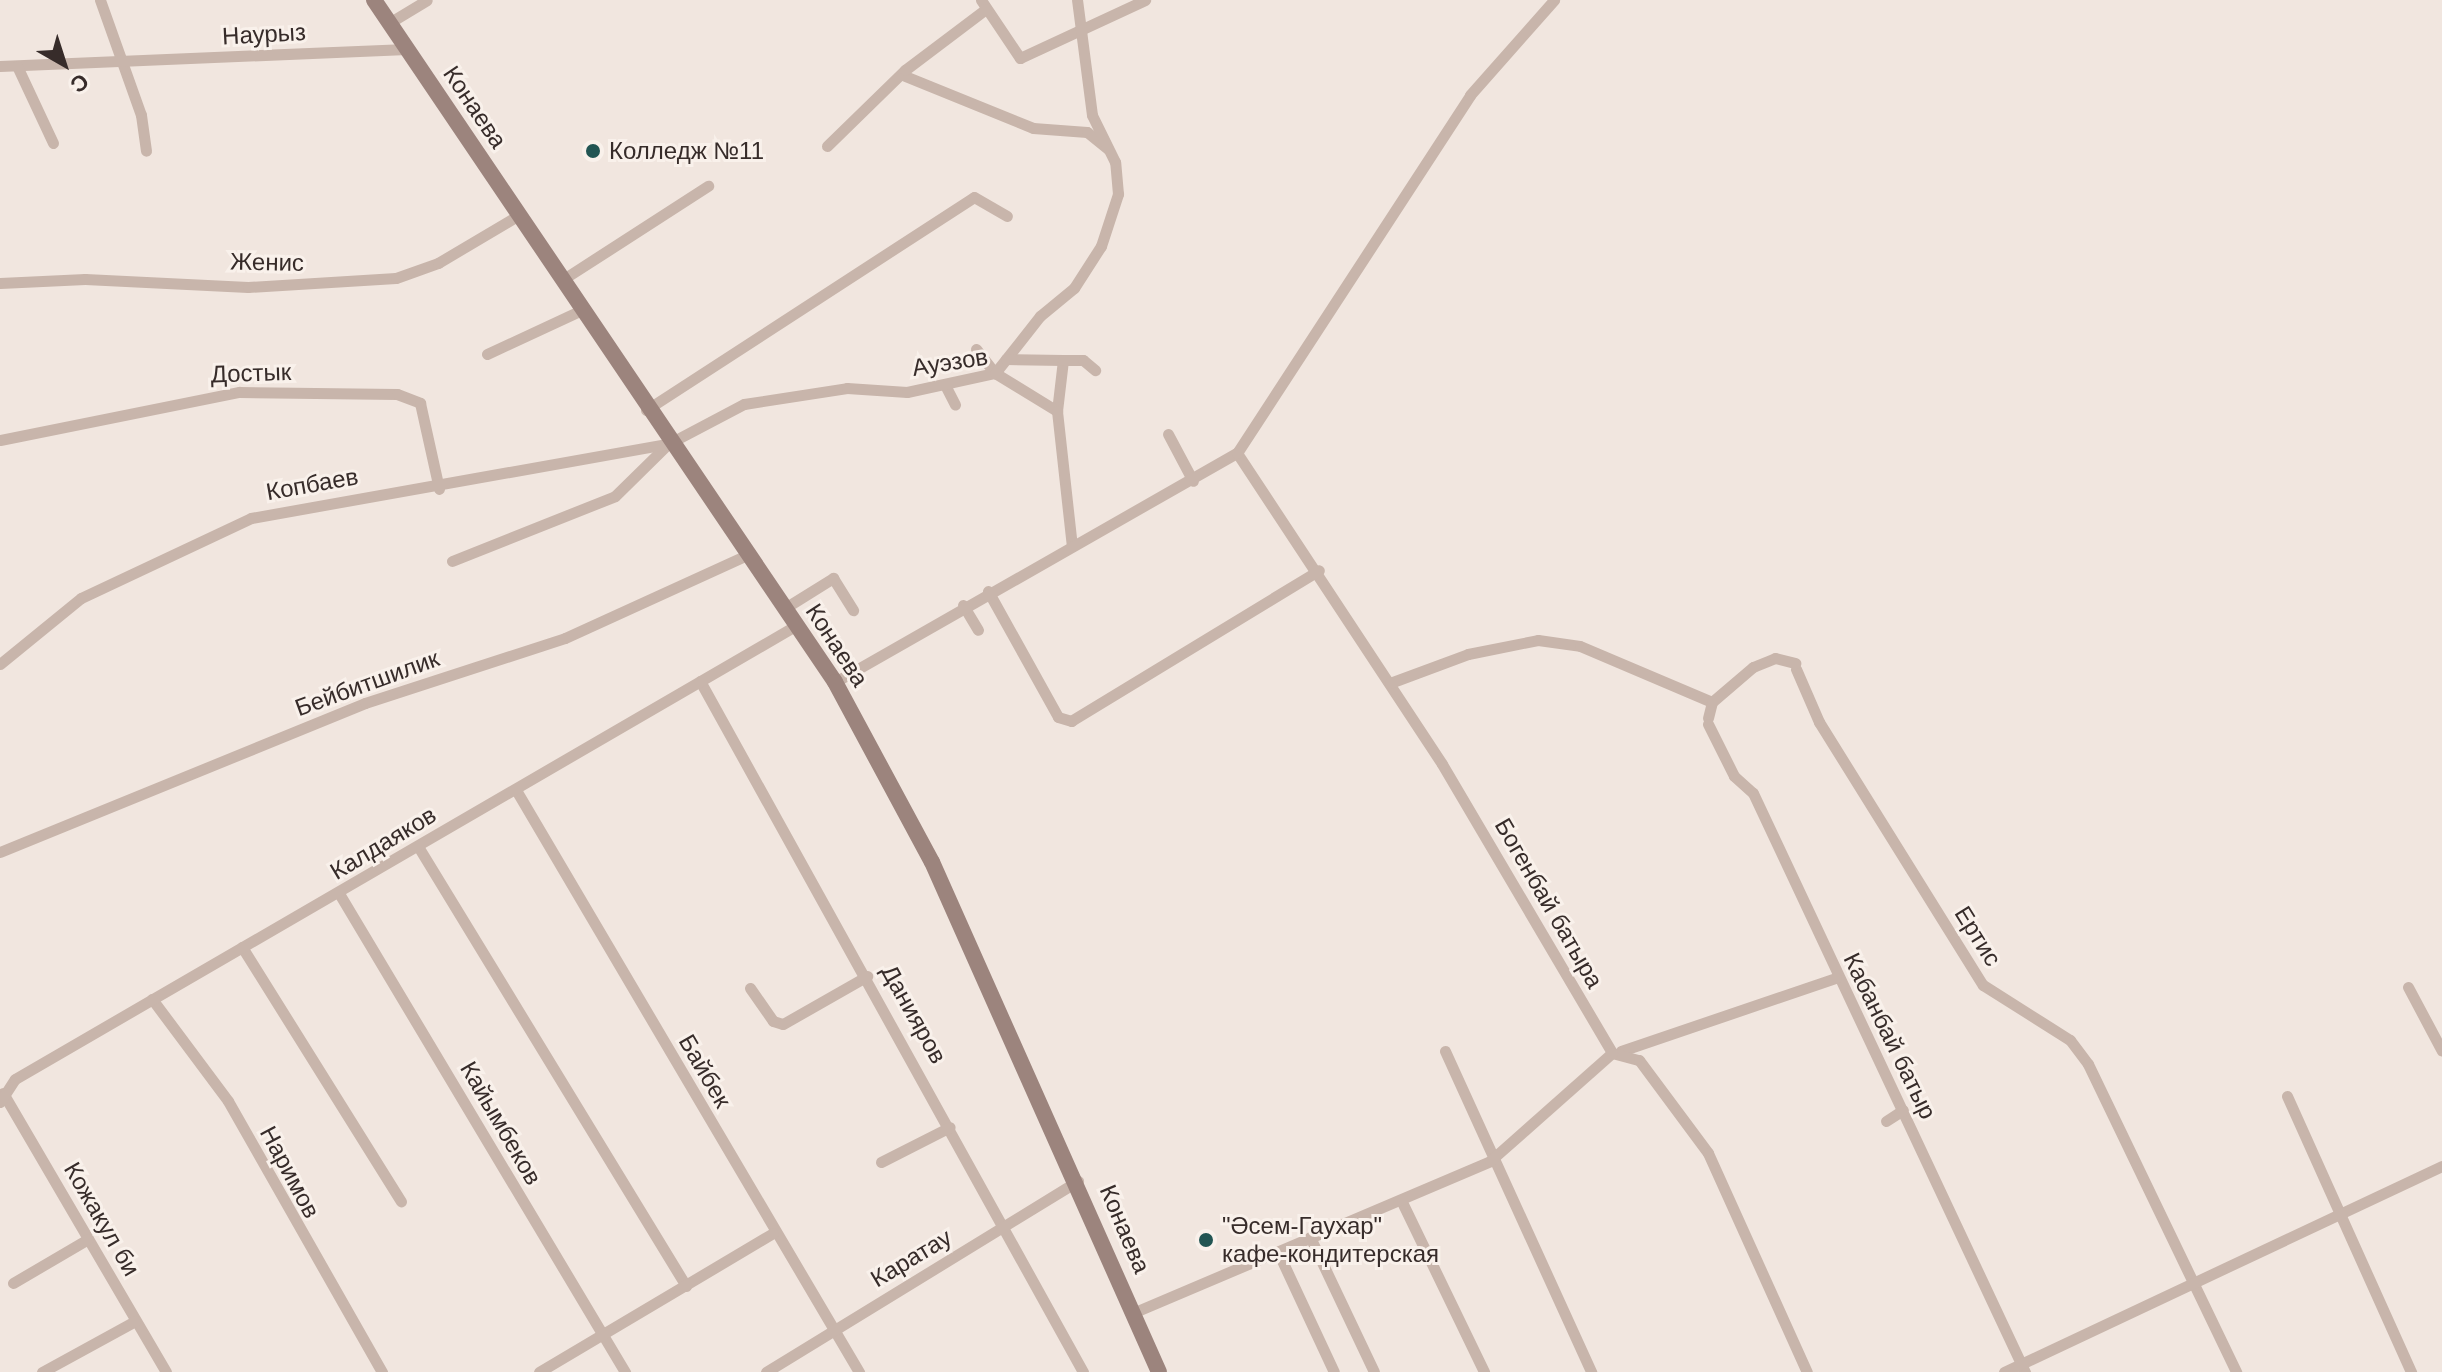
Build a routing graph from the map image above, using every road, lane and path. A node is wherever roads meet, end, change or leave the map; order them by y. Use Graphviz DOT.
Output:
graph roads {
  1 [pos="100,0"];
  2 [pos="374,0"];
  3 [pos="427,0"];
  4 [pos="1077,0"];
  5 [pos="1145,0"];
  6 [pos="1554,0"];
  7 [pos="983,4"];
  8 [pos="389,23"];
  9 [pos="1085,30"];
  10 [pos="407,49"];
  11 [pos="122,62"];
  12 [pos="0,66"];
  13 [pos="17,66"];
  14 [pos="905,76"];
  15 [pos="53,143"];
  16 [pos="827,146"];
  17 [pos="1110,150"];
  18 [pos="146,151"];
  19 [pos="708,186"];
  20 [pos="519,215"];
  21 [pos="1007,216"];
  22 [pos="562,280"];
  23 [pos="0,283"];
  24 [pos="582,310"];
  25 [pos="976,349"];
  26 [pos="487,354"];
  27 [pos="1006,359"];
  28 [pos="1063,360"];
  29 [pos="1095,370"];
  30 [pos="995,373"];
  31 [pos="945,385"];
  32 [pos="955,405"];
  33 [pos="646,410"];
  34 [pos="1057,411"];
  35 [pos="1168,434"];
  36 [pos="0,440"];
  37 [pos="668,444"];
  38 [pos="1237,453"];
  39 [pos="1193,481"];
  40 [pos="439,489"];
  41 [pos="1072,546"];
  42 [pos="747,555"];
  43 [pos="452,561"];
  44 [pos="1319,570"];
  45 [pos="988,591"];
  46 [pos="963,605"];
  47 [pos="785,608"];
  48 [pos="853,610"];
  49 [pos="797,625"];
  50 [pos="978,630"];
  51 [pos="0,664"];
  52 [pos="700,681"];
  53 [pos="835,682"];
  54 [pos="1390,683"];
  55 [pos="1712,702"];
  56 [pos="516,790"];
  57 [pos="419,848"];
  58 [pos="0,852"];
  59 [pos="340,895"];
  60 [pos="242,947"];
  61 [pos="867,976"];
  62 [pos="1836,978"];
  63 [pos="2408,987"];
  64 [pos="750,988"];
  65 [pos="152,999"];
  66 [pos="1445,1051"];
  67 [pos="2442,1051"];
  68 [pos="1616,1052"];
  69 [pos="2,1096"];
  70 [pos="2287,1096"];
  71 [pos="1903,1110"];
  72 [pos="1886,1121"];
  73 [pos="950,1127"];
  74 [pos="1490,1161"];
  75 [pos="881,1162"];
  76 [pos="2442,1166"];
  77 [pos="1079,1181"];
  78 [pos="1401,1200"];
  79 [pos="401,1201"];
  80 [pos="2341,1214"];
  81 [pos="1004,1227"];
  82 [pos="773,1233"];
  83 [pos="1310,1237"];
  84 [pos="88,1239"];
  85 [pos="1278,1252"];
  86 [pos="13,1283"];
  87 [pos="2193,1283"];
  88 [pos="686,1286"];
  89 [pos="1135,1312"];
  90 [pos="135,1321"];
  91 [pos="834,1331"];
  92 [pos="602,1334"];
  93 [pos="2023,1368"];
  94 [pos="42,1372"];
  95 [pos="166,1372"];
  96 [pos="382,1372"];
  97 [pos="539,1372"];
  98 [pos="625,1372"];
  99 [pos="766,1372"];
  100 [pos="859,1372"];
  101 [pos="1083,1372"];
  102 [pos="1159,1372"];
  103 [pos="1334,1372"];
  104 [pos="1374,1372"];
  105 [pos="1484,1372"];
  106 [pos="1591,1372"];
  107 [pos="1807,1372"];
  108 [pos="2004,1372"];
  109 [pos="2236,1372"];
  110 [pos="2411,1372"];
  1 -- 11 [label="street"];
  2 -- 8 [label="main road, Конаева"];
  3 -- 8 [label="street"];
  4 -- 9 [label="street"];
  5 -- 9 [label="street"];
  6 -- 38 [label="street"];
  7 -- 9 [label="street"];
  7 -- 14 [label="street"];
  8 -- 10 [label="main road, Конаева"];
  9 -- 17 [label="street"];
  10 -- 11 [label="street, Наурыз"];
  10 -- 20 [label="main road, Конаева"];
  11 -- 13 [label="street, Наурыз"];
  11 -- 18 [label="street"];
  12 -- 13 [label="street, Наурыз"];
  13 -- 15 [label="street"];
  14 -- 16 [label="street"];
  14 -- 17 [label="street"];
  17 -- 27 [label="street"];
  19 -- 22 [label="street"];
  20 -- 22 [label="main road, Конаева"];
  20 -- 23 [label="street, Женис"];
  21 -- 33 [label="street"];
  22 -- 24 [label="main road, Конаева"];
  24 -- 26 [label="street"];
  24 -- 33 [label="main road, Конаева"];
  25 -- 30 [label="street"];
  27 -- 28 [label="street"];
  27 -- 30 [label="street"];
  28 -- 29 [label="street"];
  28 -- 34 [label="street"];
  30 -- 31 [label="street, Ауэзов"];
  30 -- 34 [label="street, Ауэзов"];
  31 -- 32 [label="street"];
  31 -- 37 [label="street, Ауэзов"];
  33 -- 37 [label="main road, Конаева"];
  34 -- 41 [label="street"];
  35 -- 39 [label="street"];
  36 -- 40 [label="street, Достык"];
  37 -- 40 [label="street, Копбаев"];
  37 -- 42 [label="main road, Конаева"];
  37 -- 43 [label="street"];
  38 -- 39 [label="street"];
  38 -- 44 [label="street, Богенбай батыра"];
  39 -- 41 [label="street"];
  40 -- 51 [label="street, Копбаев"];
  41 -- 45 [label="street"];
  42 -- 47 [label="main road, Конаева"];
  42 -- 58 [label="street, Бейбитшилик"];
  44 -- 45 [label="street"];
  44 -- 54 [label="street, Богенбай батыра"];
  45 -- 46 [label="street"];
  46 -- 50 [label="street"];
  46 -- 53 [label="street"];
  47 -- 48 [label="street"];
  47 -- 49 [label="main road, Конаева"];
  49 -- 52 [label="street, Калдаяков"];
  49 -- 53 [label="main road, Конаева"];
  52 -- 56 [label="street, Калдаяков"];
  52 -- 61 [label="street, Данияров"];
  53 -- 77 [label="main road, Конаева"];
  54 -- 55 [label="street"];
  54 -- 68 [label="street, Богенбай батыра"];
  55 -- 62 [label="street, Кабанбай батыр"];
  55 -- 87 [label="street, Ертис"];
  56 -- 57 [label="street, Калдаяков"];
  56 -- 82 [label="street, Байбек"];
  57 -- 59 [label="street, Калдаяков"];
  57 -- 88 [label="street"];
  59 -- 60 [label="street, Калдаяков"];
  59 -- 92 [label="street, Кайымбеков"];
  60 -- 65 [label="street, Калдаяков"];
  60 -- 79 [label="street"];
  61 -- 64 [label="street"];
  61 -- 73 [label="street, Данияров"];
  62 -- 68 [label="street"];
  62 -- 71 [label="street, Кабанбай батыр"];
  63 -- 67 [label="street"];
  65 -- 69 [label="street, Калдаяков"];
  65 -- 96 [label="street, Наримов"];
  66 -- 74 [label="street"];
  68 -- 74 [label="street"];
  68 -- 107 [label="street, Богенбай батыра"];
  69 -- 84 [label="street, Кожакул би"];
  70 -- 80 [label="street"];
  71 -- 72 [label="street"];
  71 -- 93 [label="street, Кабанбай батыр"];
  73 -- 75 [label="street"];
  73 -- 81 [label="street, Данияров"];
  74 -- 78 [label="street"];
  74 -- 106 [label="street"];
  76 -- 80 [label="street"];
  77 -- 81 [label="street, Каратау"];
  77 -- 89 [label="main road, Конаева"];
  78 -- 83 [label="street"];
  78 -- 105 [label="street"];
  80 -- 87 [label="street"];
  80 -- 110 [label="street"];
  81 -- 91 [label="street, Каратау"];
  81 -- 101 [label="street, Данияров"];
  82 -- 88 [label="street"];
  82 -- 91 [label="street, Байбек"];
  83 -- 85 [label="street"];
  83 -- 104 [label="street"];
  84 -- 86 [label="street"];
  84 -- 90 [label="street, Кожакул би"];
  85 -- 89 [label="street"];
  85 -- 103 [label="street"];
  87 -- 93 [label="street"];
  87 -- 109 [label="street, Ертис"];
  88 -- 92 [label="street"];
  89 -- 102 [label="main road, Конаева"];
  90 -- 94 [label="street"];
  90 -- 95 [label="street, Кожакул би"];
  91 -- 99 [label="street, Каратау"];
  91 -- 100 [label="street, Байбек"];
  92 -- 97 [label="street"];
  92 -- 98 [label="street, Кайымбеков"];
  93 -- 108 [label="street"];
}
